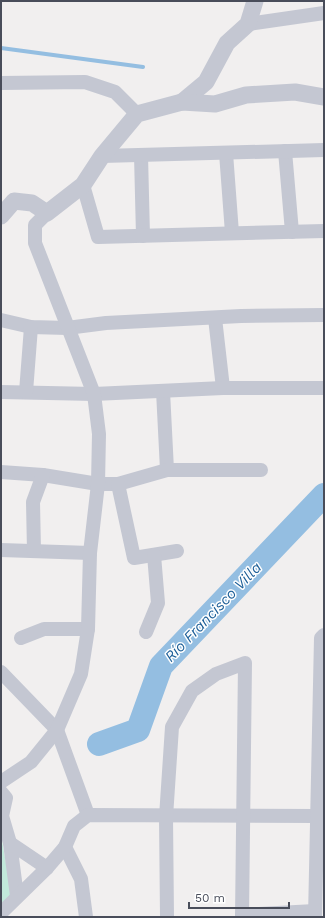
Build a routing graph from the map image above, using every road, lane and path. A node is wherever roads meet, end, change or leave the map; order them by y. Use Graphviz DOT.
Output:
graph roads {
  1 [pos="255,1"];
  2 [pos="324,13"];
  3 [pos="248,24"];
  4 [pos="1,83"];
  5 [pos="324,97"];
  6 [pos="182,102"];
  7 [pos="137,114"];
  8 [pos="324,150"];
  9 [pos="285,151"];
  10 [pos="226,153"];
  11 [pos="141,155"];
  12 [pos="102,156"];
  13 [pos="83,185"];
  14 [pos="47,213"];
  15 [pos="1,216"];
  16 [pos="324,231"];
  17 [pos="292,232"];
  18 [pos="232,233"];
  19 [pos="143,236"];
  20 [pos="324,315"];
  21 [pos="215,318"];
  22 [pos="1,320"];
  23 [pos="31,327"];
  24 [pos="67,328"];
  25 [pos="224,388"];
  26 [pos="324,388"];
  27 [pos="163,391"];
  28 [pos="1,392"];
  29 [pos="26,392"];
  30 [pos="94,394"];
  31 [pos="167,470"];
  32 [pos="261,470"];
  33 [pos="1,472"];
  34 [pos="43,475"];
  35 [pos="98,484"];
  36 [pos="118,484"];
  37 [pos="1,550"];
  38 [pos="34,551"];
  39 [pos="177,551"];
  40 [pos="90,553"];
  41 [pos="154,554"];
  42 [pos="88,629"];
  43 [pos="146,632"];
  44 [pos="324,635"];
  45 [pos="21,638"];
  46 [pos="1,672"];
  47 [pos="57,730"];
  48 [pos="1,782"];
  49 [pos="1,792"];
  50 [pos="88,815"];
  51 [pos="242,816"];
  52 [pos="316,816"];
  53 [pos="166,817"];
  54 [pos="320,840"];
  55 [pos="10,843"];
  56 [pos="65,847"];
  57 [pos="47,868"];
  58 [pos="9,908"];
  59 [pos="315,914"];
  60 [pos="242,916"];
  61 [pos="86,917"];
  62 [pos="167,917"];
  1 -- 3 [label="street"];
  2 -- 3 [label="street"];
  3 -- 6 [label="street"];
  4 -- 7 [label="street"];
  5 -- 6 [label="street"];
  6 -- 7 [label="street"];
  7 -- 12 [label="street"];
  8 -- 9 [label="street"];
  9 -- 10 [label="street"];
  9 -- 17 [label="street"];
  10 -- 11 [label="street"];
  10 -- 18 [label="street"];
  11 -- 12 [label="street"];
  11 -- 19 [label="street"];
  12 -- 13 [label="street"];
  13 -- 14 [label="street"];
  13 -- 19 [label="street"];
  14 -- 15 [label="street"];
  14 -- 24 [label="street"];
  16 -- 17 [label="street"];
  17 -- 18 [label="street"];
  18 -- 19 [label="street"];
  20 -- 21 [label="street"];
  21 -- 24 [label="street"];
  21 -- 25 [label="street"];
  22 -- 23 [label="street"];
  23 -- 24 [label="street"];
  23 -- 29 [label="street"];
  24 -- 30 [label="street"];
  25 -- 26 [label="street"];
  25 -- 27 [label="street"];
  27 -- 30 [label="street"];
  27 -- 31 [label="street"];
  28 -- 29 [label="street"];
  29 -- 30 [label="street"];
  30 -- 35 [label="street"];
  31 -- 32 [label="street"];
  31 -- 36 [label="street"];
  33 -- 34 [label="street"];
  34 -- 35 [label="street"];
  34 -- 38 [label="street"];
  35 -- 36 [label="street"];
  35 -- 40 [label="street"];
  36 -- 41 [label="street"];
  37 -- 38 [label="street"];
  38 -- 40 [label="street"];
  39 -- 41 [label="street"];
  40 -- 42 [label="street"];
  41 -- 43 [label="street"];
  42 -- 45 [label="street"];
  42 -- 47 [label="street"];
  44 -- 52 [label="street"];
  46 -- 47 [label="street"];
  47 -- 48 [label="street"];
  47 -- 50 [label="street"];
  49 -- 55 [label="street"];
  50 -- 53 [label="street"];
  50 -- 56 [label="street"];
  51 -- 52 [label="street"];
  51 -- 53 [label="street"];
  51 -- 53 [label="street"];
  51 -- 60 [label="street"];
  52 -- 54 [label="street"];
  53 -- 62 [label="street"];
  54 -- 59 [label="street"];
  55 -- 57 [label="street"];
  55 -- 58 [label="street"];
  56 -- 57 [label="street"];
  56 -- 61 [label="street"];
  57 -- 58 [label="street"];
  59 -- 60 [label="street"];
}
